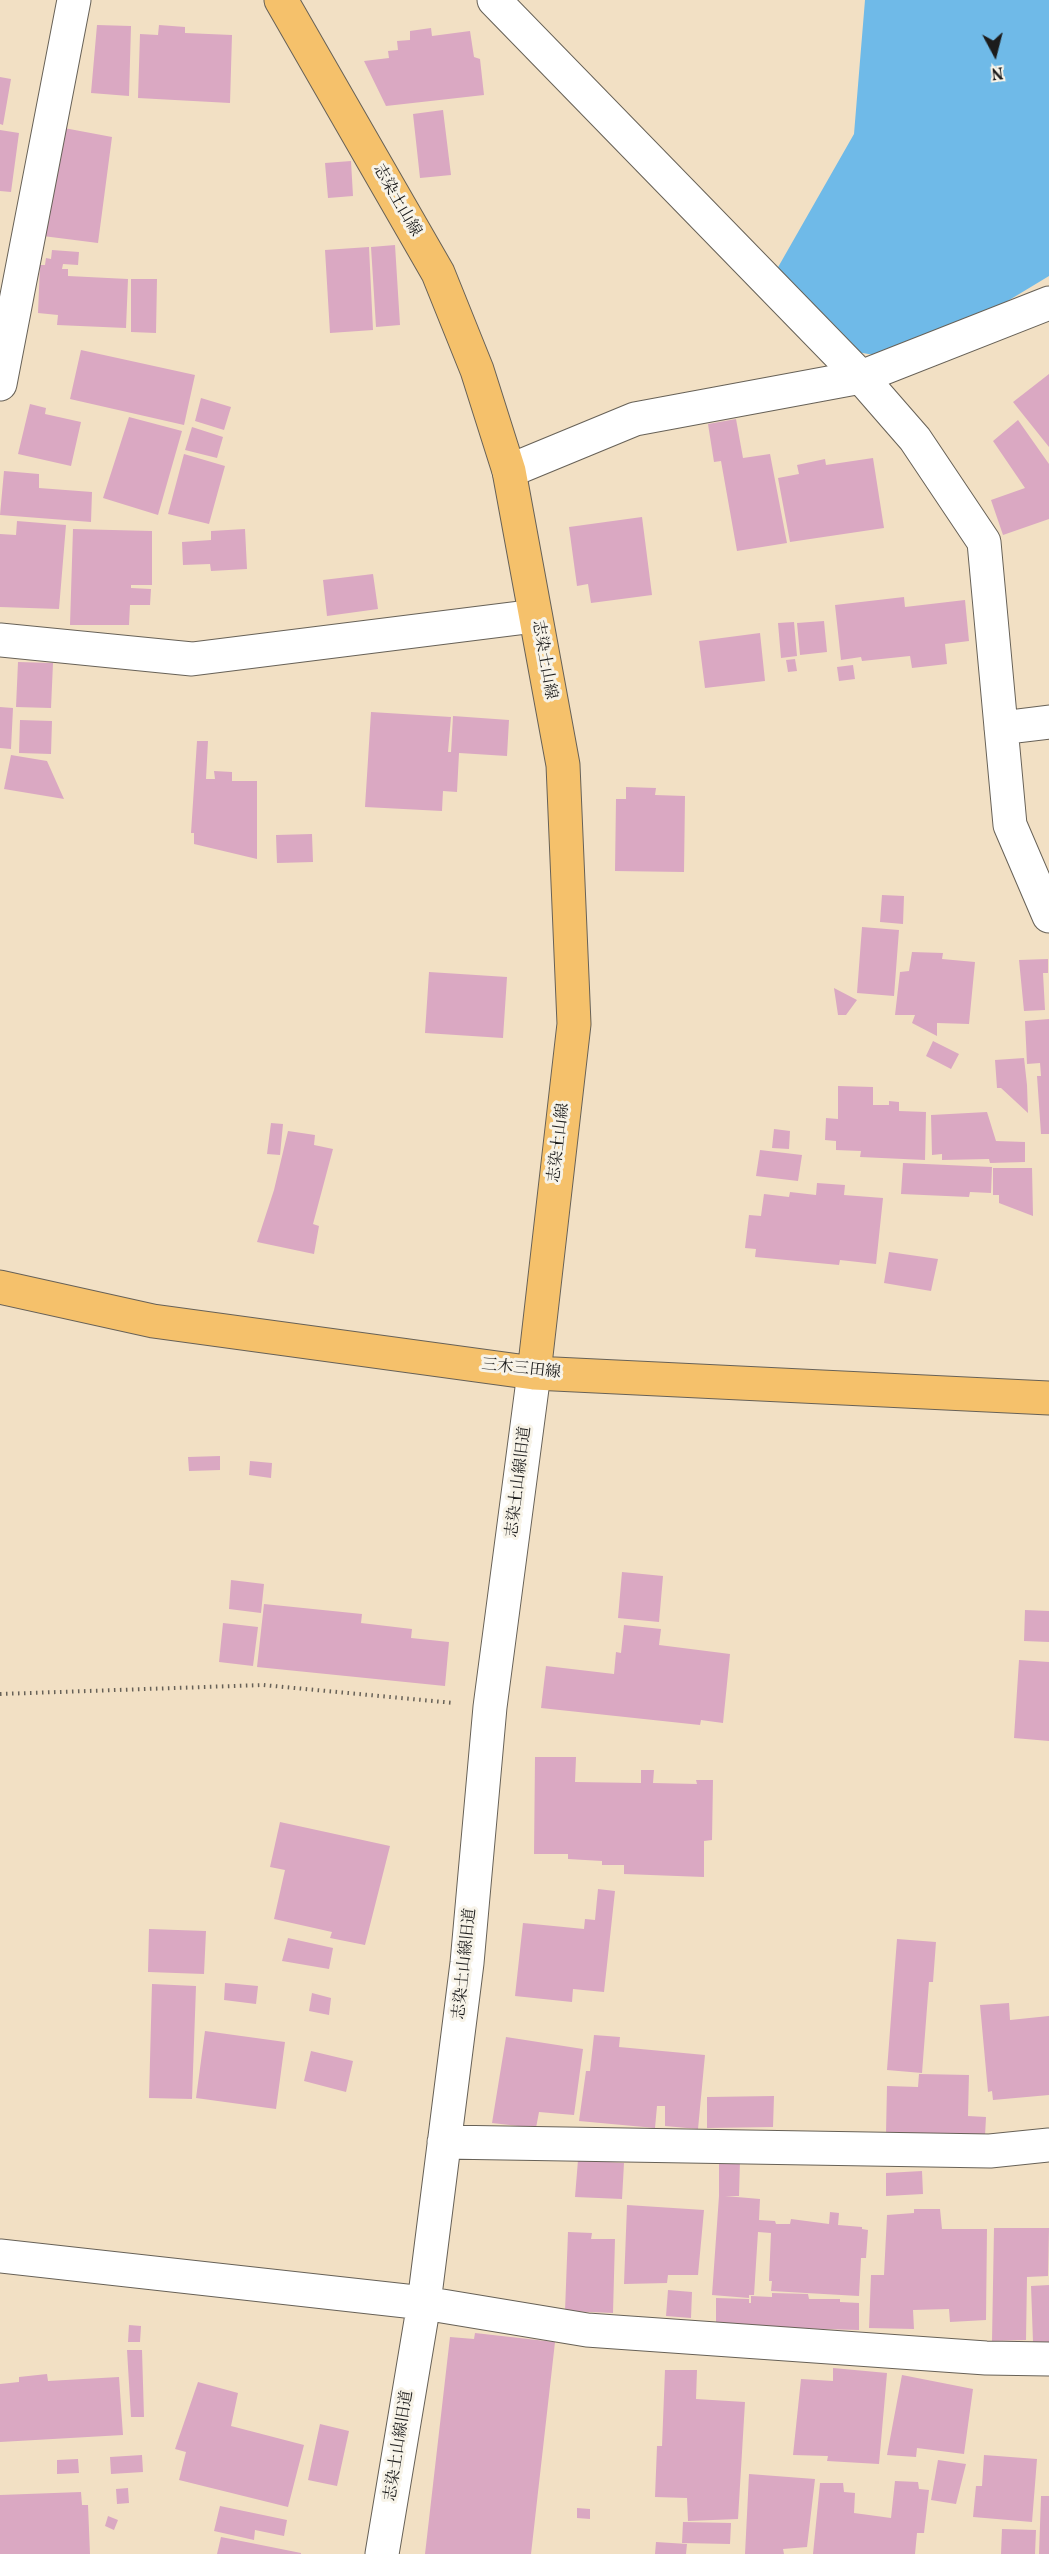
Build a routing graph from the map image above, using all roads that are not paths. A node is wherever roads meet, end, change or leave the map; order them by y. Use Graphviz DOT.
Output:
graph roads {
  1 [pos="74,0"];
  2 [pos="281,0"];
  3 [pos="494,0"];
  4 [pos="1049,303"];
  5 [pos="861,377"];
  6 [pos="0,384"];
  7 [pos="509,471"];
  8 [pos="535,616"];
  9 [pos="0,640"];
  10 [pos="1049,722"];
  11 [pos="1001,728"];
  12 [pos="1049,916"];
  13 [pos="0,1287"];
  14 [pos="534,1373"];
  15 [pos="1049,1398"];
  16 [pos="444,2142"];
  17 [pos="1049,2145"];
  18 [pos="0,2256"];
  19 [pos="424,2303"];
  20 [pos="1049,2359"];
  21 [pos="382,2554"];
  1 -- 6 [label="street"];
  2 -- 7 [label="main road, 志染土山線"];
  3 -- 5 [label="street"];
  4 -- 5 [label="street"];
  5 -- 7 [label="street"];
  5 -- 11 [label="street"];
  7 -- 8 [label="main road, 志染土山線"];
  8 -- 9 [label="street"];
  8 -- 14 [label="main road, 志染土山線"];
  10 -- 11 [label="street"];
  11 -- 12 [label="street"];
  13 -- 14 [label="main road, 三木三田線"];
  14 -- 15 [label="main road, 三木三田線"];
  14 -- 16 [label="street, 志染土山線旧道"];
  16 -- 17 [label="street"];
  16 -- 19 [label="street, 志染土山線旧道"];
  18 -- 19 [label="street"];
  19 -- 20 [label="street"];
  19 -- 21 [label="street, 志染土山線旧道"];
}
